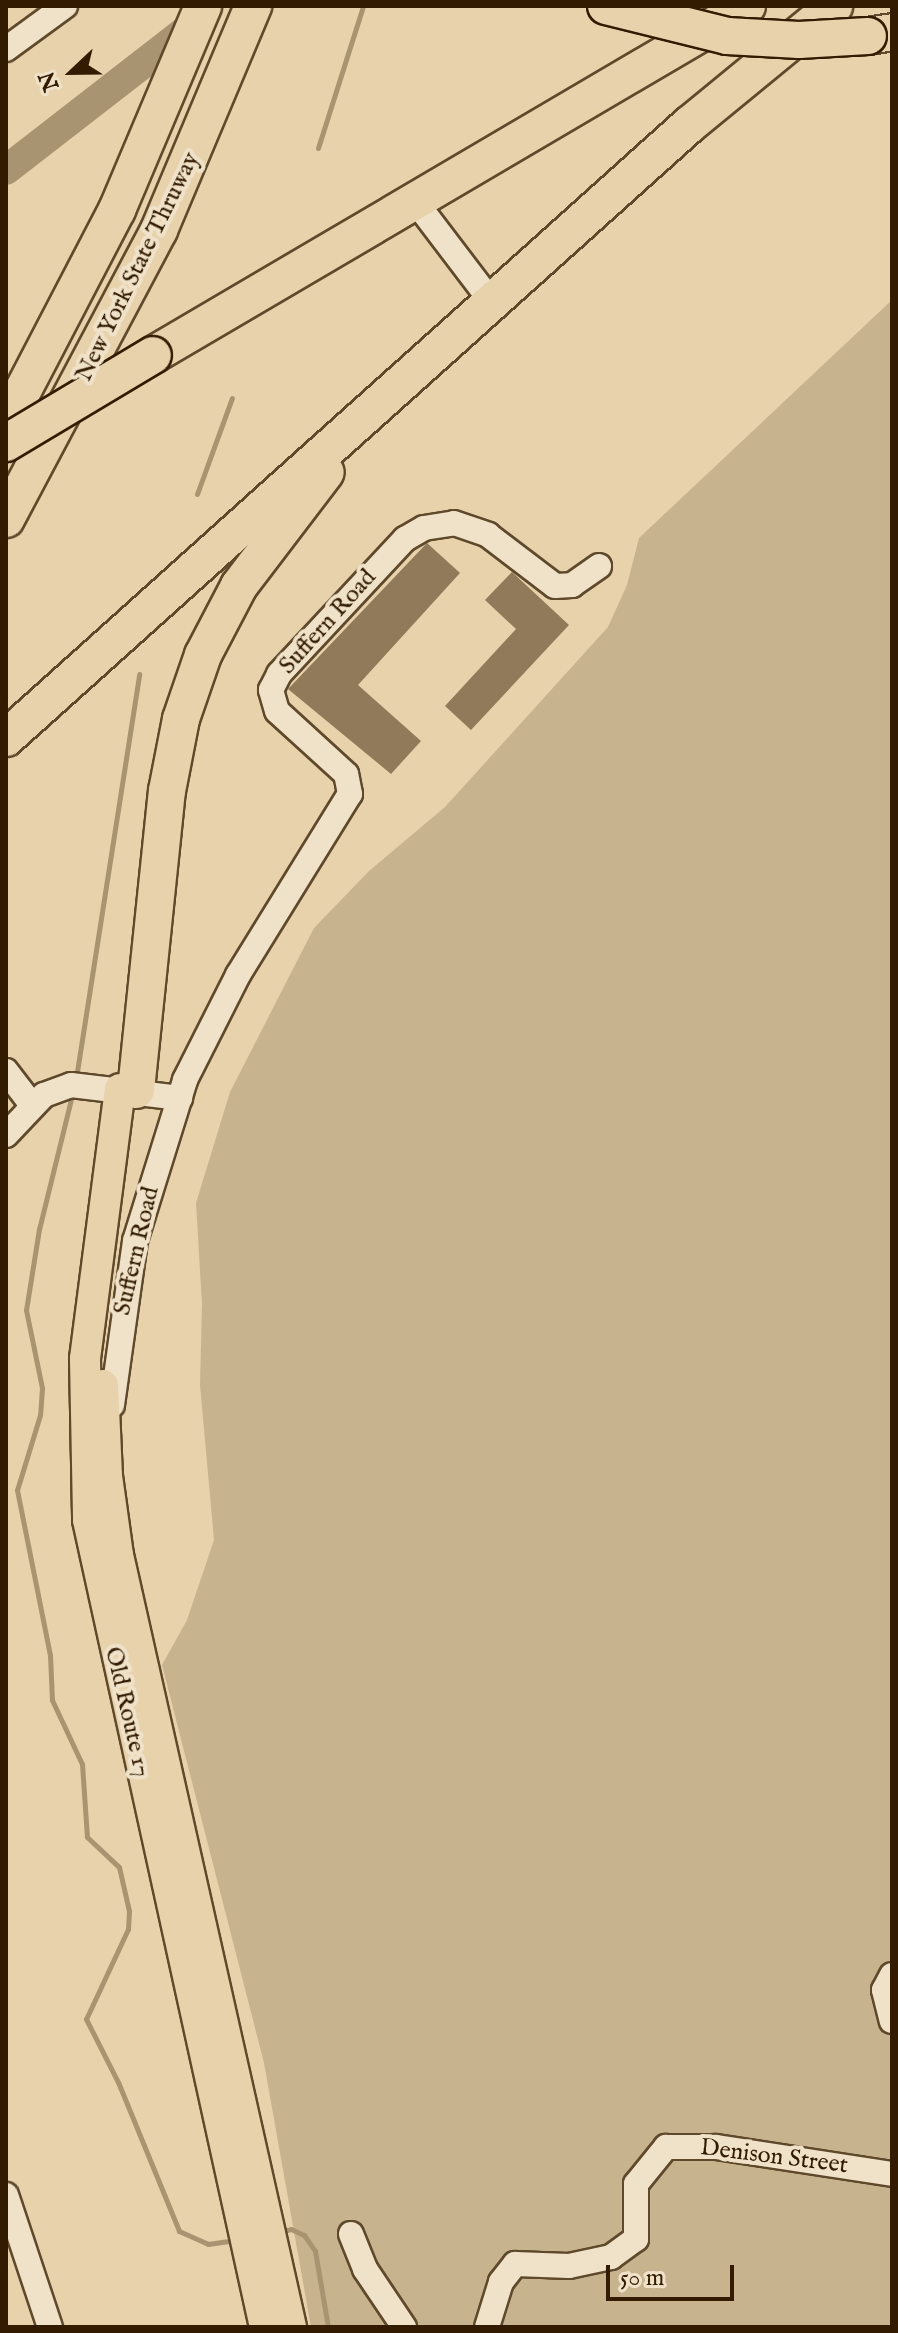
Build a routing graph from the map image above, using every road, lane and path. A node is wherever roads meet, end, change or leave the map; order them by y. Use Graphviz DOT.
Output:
graph roads {
  1 [pos="65,6"];
  2 [pos="203,6"];
  3 [pos="253,6"];
  4 [pos="606,6"];
  5 [pos="747,6"];
  6 [pos="834,6"];
  7 [pos="880,34"];
  8 [pos="6,49"];
  9 [pos="415,201"];
  10 [pos="491,301"];
  11 [pos="6,423"];
  12 [pos="6,443"];
  13 [pos="6,519"];
  14 [pos="599,566"];
  15 [pos="6,738"];
  16 [pos="6,1071"];
  17 [pos="128,1090"];
  18 [pos="180,1098"];
  19 [pos="32,1105"];
  20 [pos="6,1135"];
  21 [pos="118,1555"];
  22 [pos="892,1975"];
  23 [pos="892,2021"];
  24 [pos="892,2174"];
  25 [pos="6,2195"];
  26 [pos="351,2234"];
  27 [pos="258,2236"];
  28 [pos="50,2327"];
  29 [pos="265,2327"];
  30 [pos="291,2327"];
  31 [pos="404,2327"];
  32 [pos="487,2327"];
  1 -- 8 [label="street"];
  2 -- 11 [label="highway, New York State Thruway"];
  3 -- 13 [label="highway, New York State Thruway"];
  4 -- 7 [label="highway, bridge"];
  5 -- 9 [label="highway"];
  6 -- 10 [label="highway"];
  9 -- 10 [label="street"];
  9 -- 12 [label="highway, bridge"];
  10 -- 15 [label="highway"];
  10 -- 17 [label="highway"];
  14 -- 18 [label="street, Suffern Road"];
  16 -- 19 [label="street"];
  17 -- 18 [label="street"];
  17 -- 19 [label="street"];
  17 -- 21 [label="main road, Old Route 17"];
  17 -- 27 [label="main road, Old Route 17"];
  18 -- 21 [label="street, Suffern Road"];
  19 -- 20 [label="street"];
  21 -- 27 [label="main road, Old Route 17"];
  22 -- 23 [label="street"];
  24 -- 32 [label="street, Denison Street"];
  25 -- 28 [label="street"];
  26 -- 31 [label="street"];
  27 -- 29 [label="main road, Old Route 17"];
  27 -- 30 [label="main road, Old Route 17"];
}
